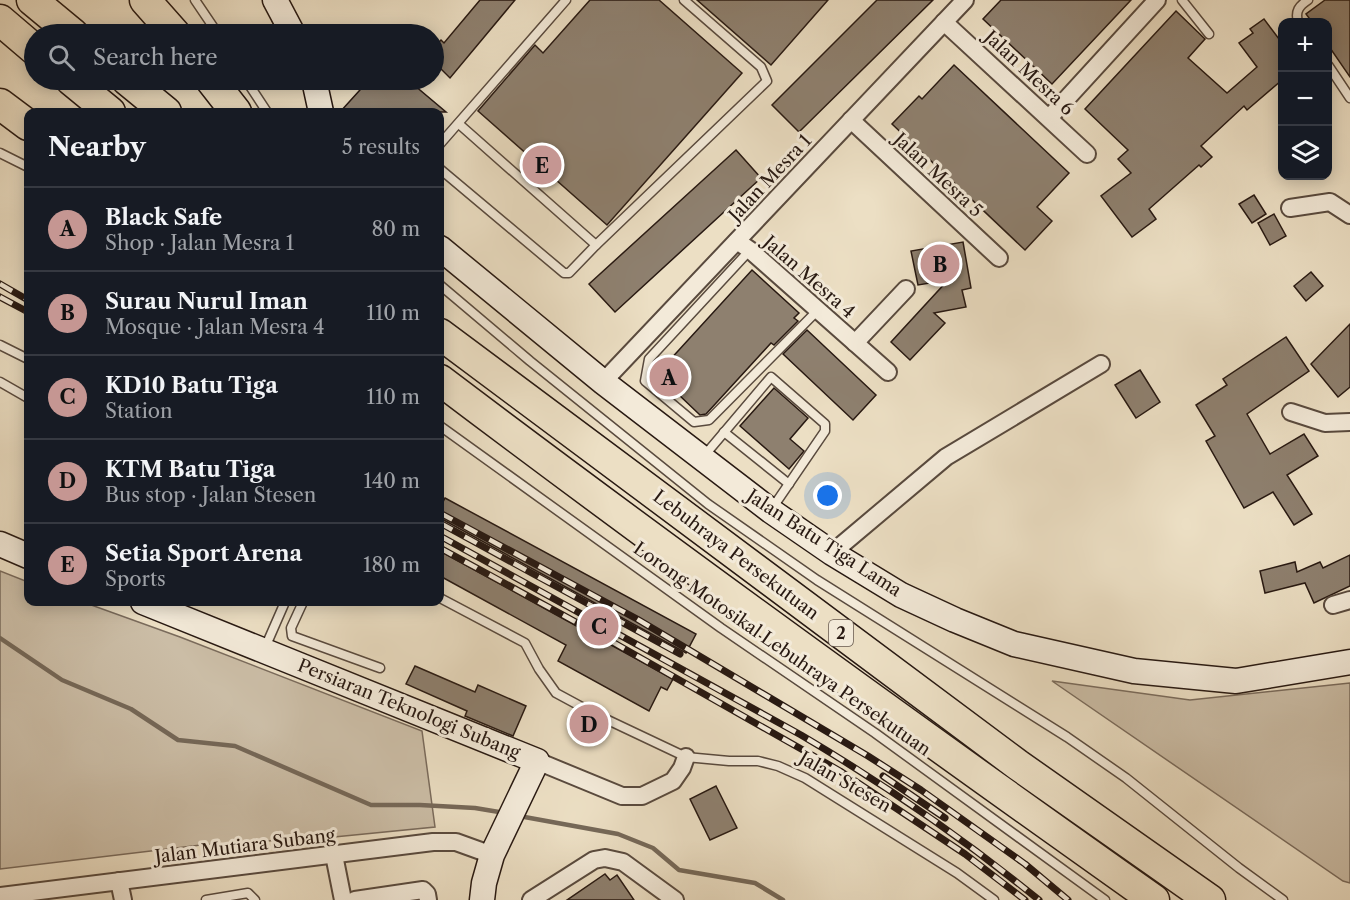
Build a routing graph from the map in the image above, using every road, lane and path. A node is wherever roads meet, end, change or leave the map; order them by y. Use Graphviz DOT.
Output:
graph roads {
  1 [pos="32,0"];
  2 [pos="145,0"];
  3 [pos="195,0"];
  4 [pos="275,0"];
  5 [pos="566,0"];
  6 [pos="684,0"];
  7 [pos="965,0"];
  8 [pos="1157,0"];
  9 [pos="1182,0"];
  10 [pos="1308,0"];
  11 [pos="1297,18"];
  12 [pos="0,20"];
  13 [pos="944,22"];
  14 [pos="62,24"];
  15 [pos="167,24"];
  16 [pos="211,24"];
  17 [pos="288,24"];
  18 [pos="1209,34"];
  19 [pos="24,40"];
  20 [pos="1332,71"];
  21 [pos="83,90"];
  22 [pos="139,90"];
  23 [pos="316,90"];
  24 [pos="233,96"];
  25 [pos="1350,98"];
  26 [pos="0,104"];
  27 [pos="105,108"];
  28 [pos="161,108"];
  29 [pos="258,108"];
  30 [pos="320,108"];
  31 [pos="1049,118"];
  32 [pos="850,120"];
  33 [pos="24,122"];
  34 [pos="459,124"];
  35 [pos="444,140"];
  36 [pos="0,153"];
  37 [pos="1087,154"];
  38 [pos="24,165"];
  39 [pos="444,172"];
  40 [pos="1290,208"];
  41 [pos="1350,215"];
  42 [pos="596,245"];
  43 [pos="743,245"];
  44 [pos="444,251"];
  45 [pos="999,258"];
  46 [pos="444,288"];
  47 [pos="906,289"];
  48 [pos="818,310"];
  49 [pos="444,337"];
  50 [pos="855,343"];
  51 [pos="0,345"];
  52 [pos="24,357"];
  53 [pos="1101,364"];
  54 [pos="888,372"];
  55 [pos="0,382"];
  56 [pos="603,382"];
  57 [pos="444,383"];
  58 [pos="24,396"];
  59 [pos="1291,412"];
  60 [pos="1350,422"];
  61 [pos="444,429"];
  62 [pos="724,432"];
  63 [pos="701,459"];
  64 [pos="789,484"];
  65 [pos="771,511"];
  66 [pos="2,545"];
  67 [pos="832,553"];
  68 [pos="24,554"];
  69 [pos="444,600"];
  70 [pos="1350,600"];
  71 [pos="1333,604"];
  72 [pos="152,606"];
  73 [pos="283,606"];
  74 [pos="301,606"];
  75 [pos="264,650"];
  76 [pos="1350,662"];
  77 [pos="380,668"];
  78 [pos="686,757"];
  79 [pos="537,761"];
  80 [pos="334,855"];
  81 [pos="492,855"];
  82 [pos="119,881"];
  83 [pos="0,896"];
  84 [pos="123,900"];
  85 [pos="206,900"];
  86 [pos="255,900"];
  87 [pos="343,900"];
  88 [pos="355,900"];
  89 [pos="428,900"];
  90 [pos="482,900"];
  91 [pos="531,900"];
  92 [pos="675,900"];
  93 [pos="994,900"];
  94 [pos="1105,900"];
  95 [pos="1154,900"];
  96 [pos="1210,900"];
  97 [pos="1283,900"];
  1 -- 14 [label="highway"];
  2 -- 15 [label="highway"];
  3 -- 16 [label="lane"];
  4 -- 17 [label="street"];
  5 -- 34 [label="lane"];
  6 -- 42 [label="lane"];
  7 -- 13 [label="street, Jalan Mesra 1"];
  8 -- 31 [label="street"];
  9 -- 18 [label="lane"];
  10 -- 11 [label="lane"];
  12 -- 19 [label="highway"];
  13 -- 31 [label="street, Jalan Mesra 6"];
  13 -- 32 [label="street, Jalan Mesra 1"];
  20 -- 25 [label="lane"];
  21 -- 27 [label="highway"];
  22 -- 28 [label="highway"];
  23 -- 30 [label="street"];
  24 -- 29 [label="lane"];
  26 -- 33 [label="highway"];
  31 -- 37 [label="street, Jalan Mesra 6"];
  32 -- 43 [label="street, Jalan Mesra 1"];
  32 -- 45 [label="street, Jalan Mesra 5"];
  34 -- 35 [label="lane"];
  34 -- 42 [label="lane"];
  36 -- 38 [label="lane"];
  39 -- 42 [label="lane"];
  40 -- 41 [label="street"];
  43 -- 48 [label="street, Jalan Mesra 4"];
  43 -- 48 [label="lane"];
  43 -- 56 [label="street, Jalan Mesra 1"];
  44 -- 56 [label="street, Jalan Batu Tiga Lama"];
  46 -- 97 [label="lane"];
  47 -- 50 [label="street, Jalan Mesra 4"];
  48 -- 50 [label="street, Jalan Mesra 4"];
  49 -- 96 [label="highway, Lebuhraya Persekutuan / 2"];
  50 -- 54 [label="street, Jalan Mesra 4"];
  51 -- 52 [label="lane"];
  53 -- 67 [label="street"];
  55 -- 58 [label="lane"];
  56 -- 63 [label="street, Jalan Batu Tiga Lama"];
  57 -- 95 [label="highway, Lebuhraya Persekutuan / 2"];
  59 -- 60 [label="street"];
  61 -- 94 [label="lane, Lorong Motosikal Lebuhraya Persekutuan"];
  62 -- 63 [label="lane"];
  62 -- 64 [label="lane"];
  62 -- 64 [label="lane"];
  63 -- 65 [label="street, Jalan Batu Tiga Lama"];
  64 -- 65 [label="lane"];
  65 -- 67 [label="street, Jalan Batu Tiga Lama"];
  66 -- 68 [label="street"];
  67 -- 76 [label="street, Jalan Batu Tiga Lama"];
  69 -- 78 [label="lane"];
  70 -- 71 [label="street"];
  72 -- 75 [label="street, Persiaran Teknologi Subang"];
  73 -- 75 [label="lane"];
  74 -- 77 [label="lane"];
  75 -- 79 [label="street, Persiaran Teknologi Subang"];
  78 -- 79 [label="street"];
  78 -- 93 [label="lane, Jalan Stesen"];
  79 -- 81 [label="street, Persiaran Teknologi Subang"];
  80 -- 81 [label="street, Jalan Mutiara Subang"];
  80 -- 82 [label="street, Jalan Mutiara Subang"];
  80 -- 87 [label="street"];
  81 -- 90 [label="street, Persiaran Teknologi Subang"];
  82 -- 83 [label="street, Jalan Mutiara Subang"];
  82 -- 84 [label="street"];
  85 -- 86 [label="lane"];
  88 -- 89 [label="street"];
  91 -- 92 [label="street"];
}
